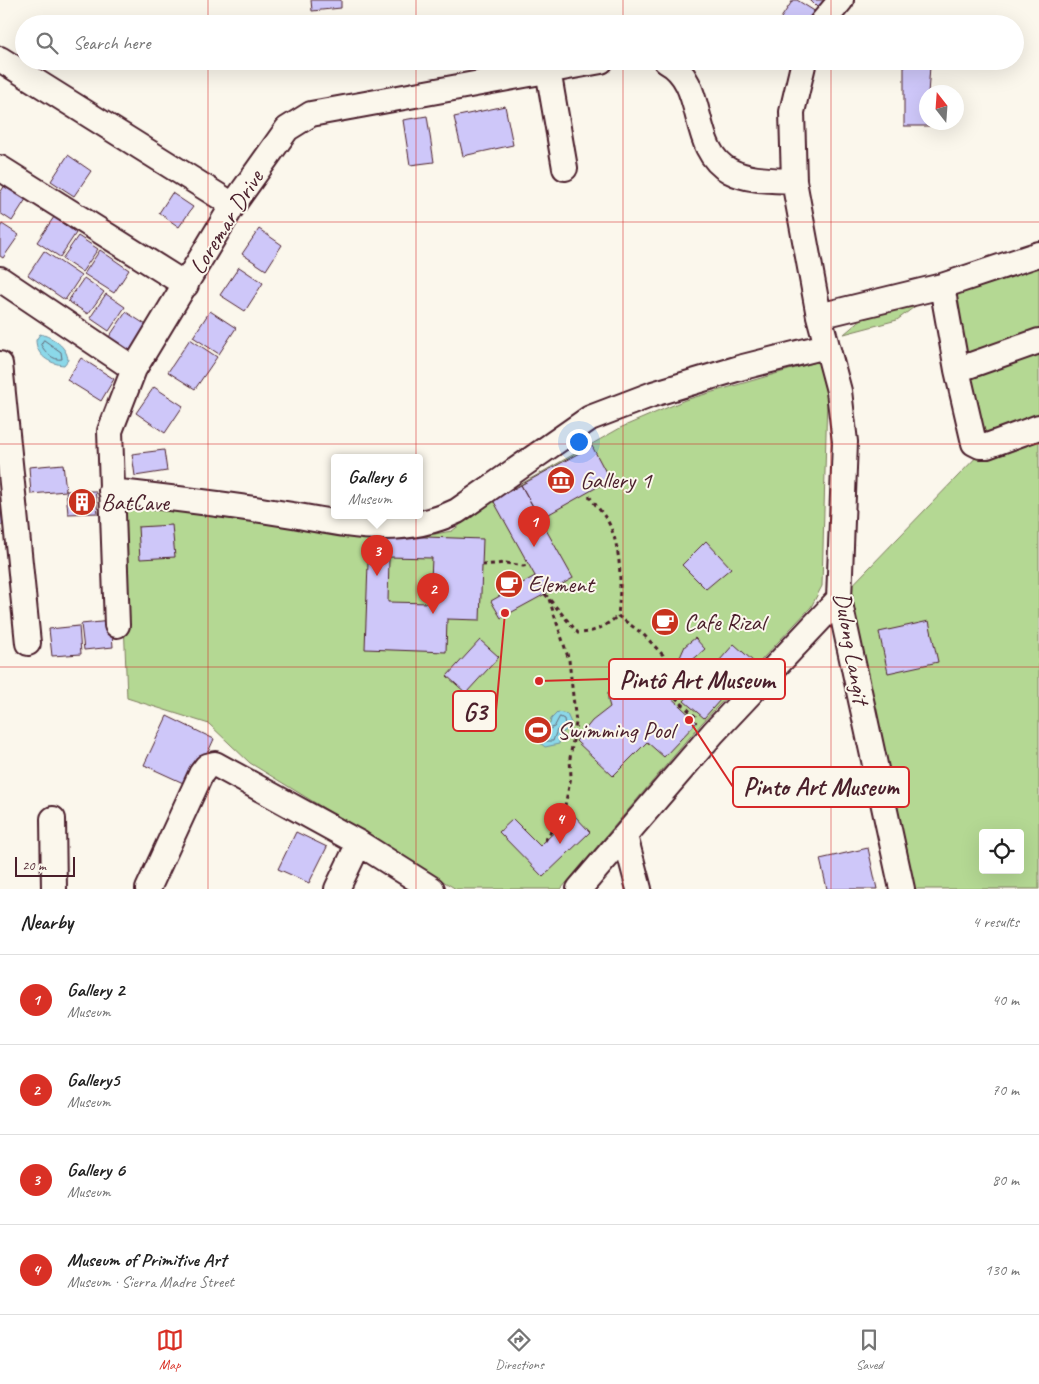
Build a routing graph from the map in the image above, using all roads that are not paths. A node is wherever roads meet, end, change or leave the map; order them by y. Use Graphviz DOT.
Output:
graph roads {
  1 [pos="841,0"];
  2 [pos="828,15"];
  3 [pos="0,59"];
  4 [pos="15,68"];
  5 [pos="18,70"];
  6 [pos="548,70"];
  7 [pos="679,70"];
  8 [pos="802,70"];
  9 [pos="0,168"];
  10 [pos="565,168"];
  11 [pos="794,181"];
  12 [pos="233,204"];
  13 [pos="1039,254"];
  14 [pos="186,285"];
  15 [pos="1,286"];
  16 [pos="942,286"];
  17 [pos="819,316"];
  18 [pos="1039,341"];
  19 [pos="826,346"];
  20 [pos="0,364"];
  21 [pos="134,369"];
  22 [pos="957,370"];
  23 [pos="1039,427"];
  24 [pos="111,491"];
  25 [pos="839,599"];
  26 [pos="117,625"];
  27 [pos="28,644"];
  28 [pos="53,819"];
  29 [pos="625,836"];
  30 [pos="359,843"];
  31 [pos="54,889"];
  32 [pos="148,889"];
  33 [pos="337,889"];
  34 [pos="432,889"];
  35 [pos="579,889"];
  36 [pos="639,889"];
  37 [pos="902,889"];
  1 -- 2 [label="street"];
  3 -- 4 [label="street"];
  5 -- 12 [label="street"];
  6 -- 10 [label="street"];
  6 -- 12 [label="street, Loremar Drive"];
  7 -- 11 [label="street"];
  8 -- 11 [label="street, Dulong Langit"];
  9 -- 14 [label="street"];
  11 -- 17 [label="street, Dulong Langit"];
  12 -- 14 [label="street, Loremar Drive"];
  13 -- 16 [label="street"];
  14 -- 21 [label="street, Loremar Drive"];
  15 -- 21 [label="street"];
  16 -- 17 [label="street"];
  16 -- 22 [label="street"];
  17 -- 19 [label="street, Dulong Langit"];
  18 -- 22 [label="street"];
  19 -- 24 [label="street"];
  19 -- 25 [label="street, Dulong Langit"];
  20 -- 27 [label="street"];
  21 -- 24 [label="street, Loremar Drive"];
  22 -- 23 [label="street"];
  24 -- 26 [label="street, Loremar Drive"];
  25 -- 29 [label="street"];
  25 -- 37 [label="street, Dulong Langit"];
  28 -- 31 [label="street"];
  29 -- 35 [label="street"];
  29 -- 36 [label="street"];
  30 -- 32 [label="street"];
  30 -- 33 [label="street"];
  30 -- 34 [label="street"];
}
